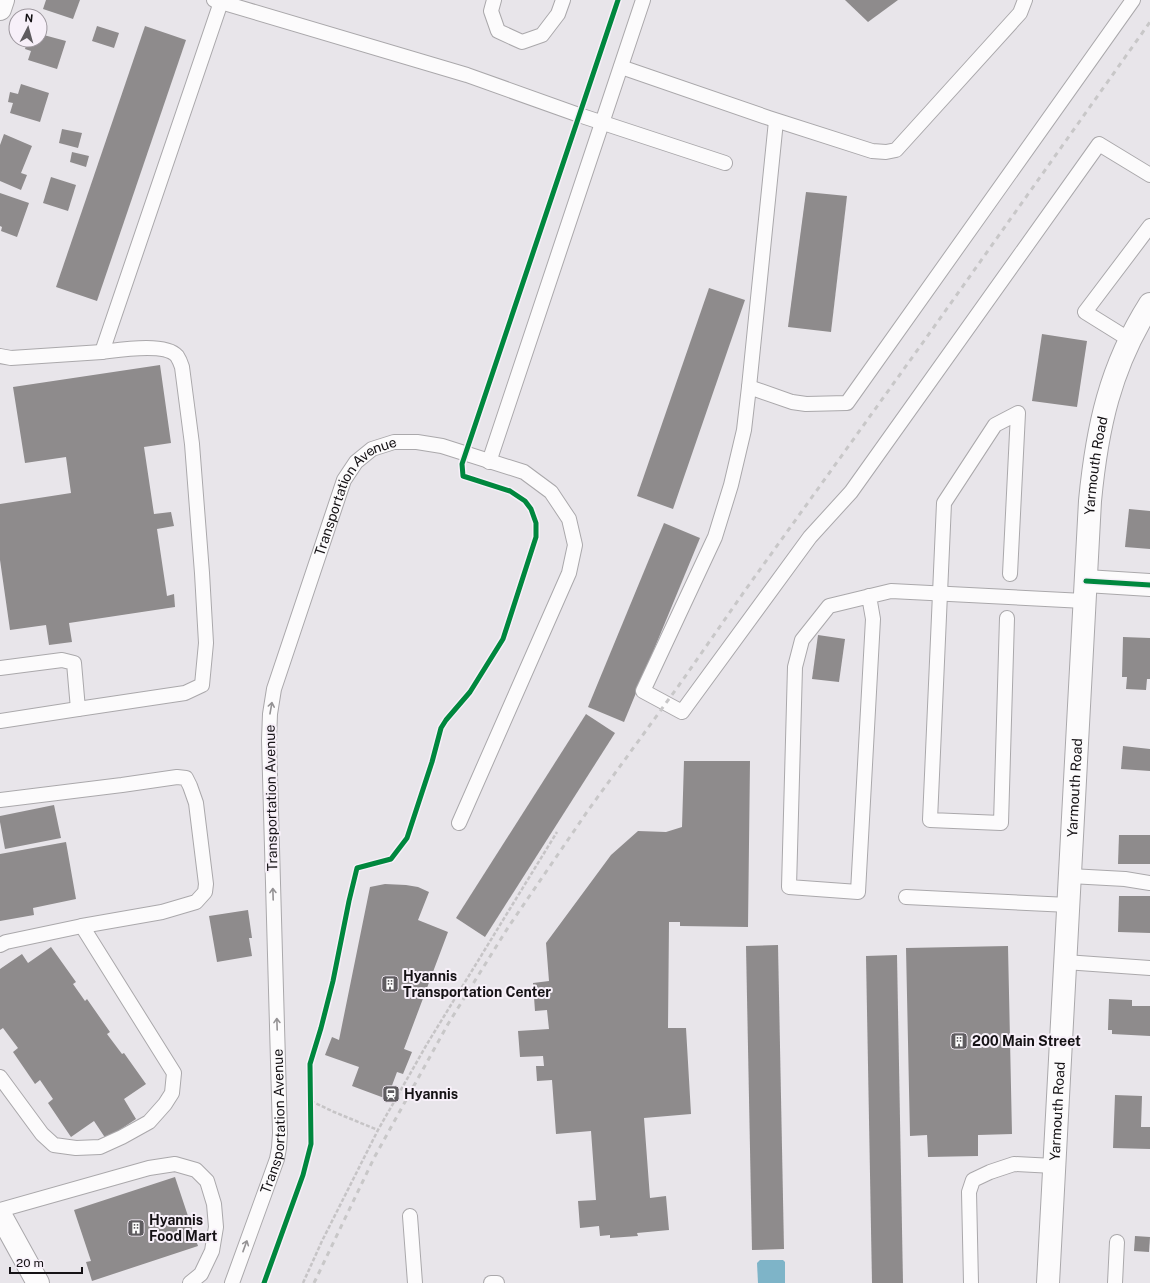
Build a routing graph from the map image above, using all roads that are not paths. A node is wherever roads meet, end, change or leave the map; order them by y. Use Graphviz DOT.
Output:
graph roads {
  1 [pos="3,0"];
  2 [pos="494,0"];
  3 [pos="563,0"];
  4 [pos="643,0"];
  5 [pos="1025,0"];
  6 [pos="1133,0"];
  7 [pos="218,1"];
  8 [pos="0,9"];
  9 [pos="621,67"];
  10 [pos="776,120"];
  11 [pos="602,122"];
  12 [pos="725,163"];
  13 [pos="1150,175"];
  14 [pos="1150,226"];
  15 [pos="1150,304"];
  16 [pos="1130,340"];
  17 [pos="102,352"];
  18 [pos="0,356"];
  19 [pos="749,387"];
  20 [pos="489,462"];
  21 [pos="1010,574"];
  22 [pos="1150,585"];
  23 [pos="1085,591"];
  24 [pos="939,594"];
  25 [pos="869,596"];
  26 [pos="1007,618"];
  27 [pos="0,668"];
  28 [pos="78,709"];
  29 [pos="0,721"];
  30 [pos="0,800"];
  31 [pos="459,823"];
  32 [pos="1070,876"];
  33 [pos="1150,883"];
  34 [pos="906,898"];
  35 [pos="1068,905"];
  36 [pos="82,926"];
  37 [pos="0,944"];
  38 [pos="1065,962"];
  39 [pos="1150,968"];
  40 [pos="0,1077"];
  41 [pos="1054,1166"];
  42 [pos="0,1210"];
  43 [pos="0,1214"];
  44 [pos="410,1216"];
  45 [pos="1117,1242"];
  46 [pos="38,1283"];
  47 [pos="190,1283"];
  48 [pos="232,1283"];
  49 [pos="415,1283"];
  50 [pos="491,1283"];
  51 [pos="497,1283"];
  52 [pos="971,1283"];
  53 [pos="1048,1283"];
  54 [pos="1115,1283"];
  1 -- 8 [label="main road"];
  2 -- 3 [label="lane"];
  4 -- 9 [label="lane"];
  5 -- 10 [label="lane"];
  6 -- 19 [label="lane"];
  7 -- 11 [label="lane"];
  7 -- 17 [label="lane"];
  9 -- 10 [label="lane"];
  9 -- 11 [label="lane"];
  10 -- 19 [label="lane"];
  11 -- 12 [label="lane"];
  11 -- 20 [label="lane"];
  13 -- 19 [label="lane"];
  14 -- 16 [label="lane"];
  15 -- 16 [label="main road, Yarmouth Road"];
  16 -- 23 [label="main road, Yarmouth Road"];
  17 -- 18 [label="lane"];
  17 -- 28 [label="lane"];
  20 -- 31 [label="lane, Transportation Avenue"];
  48 -- 20 [label="lane, Transportation Avenue, one-way"];
  21 -- 24 [label="lane"];
  22 -- 23 [label="main road"];
  23 -- 24 [label="lane"];
  23 -- 32 [label="main road, Yarmouth Road"];
  24 -- 25 [label="lane"];
  24 -- 26 [label="lane"];
  25 -- 25 [label="lane"];
  27 -- 28 [label="lane"];
  28 -- 29 [label="lane"];
  30 -- 36 [label="lane"];
  32 -- 33 [label="lane"];
  32 -- 35 [label="main road, Yarmouth Road"];
  34 -- 35 [label="lane"];
  35 -- 38 [label="main road, Yarmouth Road"];
  36 -- 37 [label="lane"];
  36 -- 40 [label="lane"];
  38 -- 39 [label="lane"];
  38 -- 41 [label="main road, Yarmouth Road"];
  41 -- 52 [label="lane"];
  41 -- 53 [label="main road, Yarmouth Road"];
  42 -- 47 [label="lane"];
  43 -- 46 [label="main road"];
  44 -- 49 [label="lane"];
  45 -- 54 [label="lane"];
  50 -- 51 [label="lane"];
}
